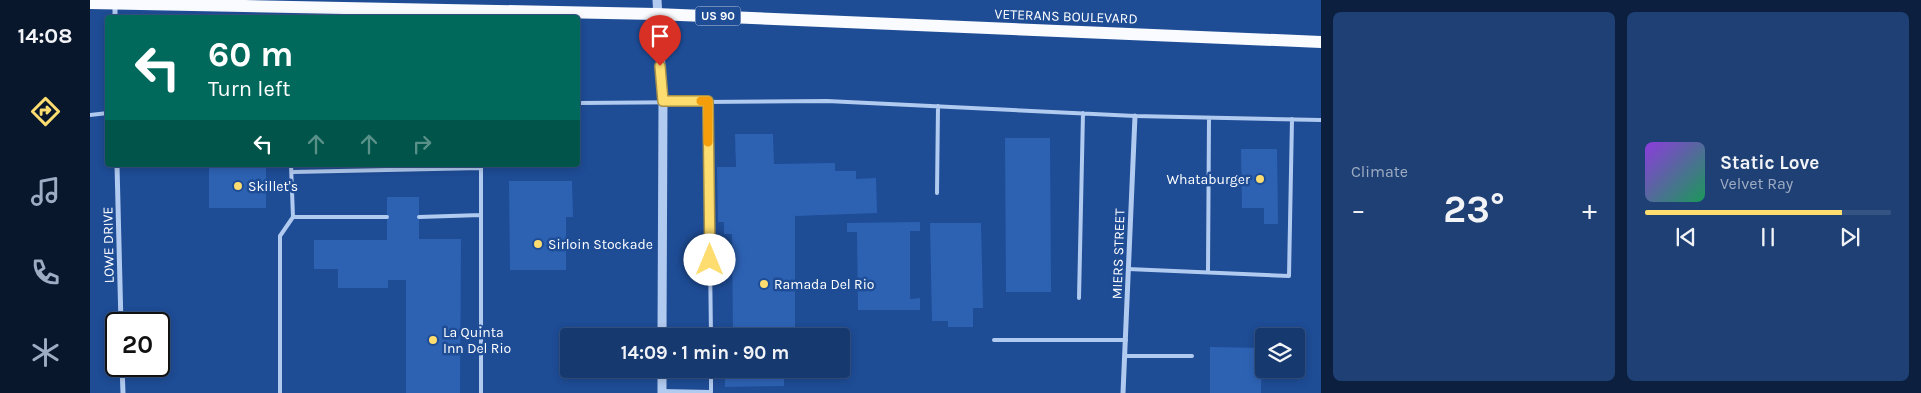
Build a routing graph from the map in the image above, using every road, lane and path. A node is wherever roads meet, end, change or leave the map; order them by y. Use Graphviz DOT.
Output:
graph roads {
  1 [pos="657,0"];
  2 [pos="90,3"];
  3 [pos="115,3"];
  4 [pos="656,14"];
  5 [pos="115,15"];
  6 [pos="1321,42"];
  7 [pos="663,101"];
  8 [pos="708,101"];
  9 [pos="580,103"];
  10 [pos="938,106"];
  11 [pos="105,113"];
  12 [pos="1083,113"];
  13 [pos="90,114"];
  14 [pos="1135,116"];
  15 [pos="1209,118"];
  16 [pos="1292,119"];
  17 [pos="1321,120"];
  18 [pos="117,167"];
  19 [pos="292,167"];
  20 [pos="481,167"];
  21 [pos="292,172"];
  22 [pos="937,193"];
  23 [pos="481,215"];
  24 [pos="419,217"];
  25 [pos="293,218"];
  26 [pos="386,218"];
  27 [pos="1128,269"];
  28 [pos="1208,272"];
  29 [pos="1079,298"];
  30 [pos="121,312"];
  31 [pos="662,328"];
  32 [pos="711,328"];
  33 [pos="994,340"];
  34 [pos="1126,340"];
  35 [pos="1125,356"];
  36 [pos="1192,356"];
  37 [pos="122,377"];
  38 [pos="662,378"];
  39 [pos="711,378"];
  40 [pos="662,392"];
  41 [pos="123,393"];
  42 [pos="280,393"];
  43 [pos="481,393"];
  44 [pos="1123,393"];
  1 -- 4 [label="street"];
  2 -- 3 [label="main road, VETERANS BOULEVARD / US 90"];
  3 -- 4 [label="main road, VETERANS BOULEVARD / US 90"];
  3 -- 5 [label="street"];
  4 -- 6 [label="main road, VETERANS BOULEVARD / US 90"];
  4 -- 7 [label="street"];
  7 -- 8 [label="lane"];
  7 -- 9 [label="lane"];
  7 -- 31 [label="street"];
  8 -- 10 [label="lane"];
  8 -- 32 [label="lane"];
  10 -- 12 [label="lane"];
  10 -- 22 [label="lane"];
  11 -- 13 [label="lane"];
  12 -- 14 [label="lane"];
  12 -- 29 [label="lane"];
  14 -- 15 [label="lane"];
  14 -- 27 [label="street, MIERS STREET"];
  15 -- 16 [label="lane"];
  15 -- 28 [label="lane"];
  16 -- 17 [label="lane"];
  16 -- 28 [label="lane"];
  18 -- 30 [label="street, LOWE DRIVE"];
  19 -- 21 [label="lane"];
  20 -- 21 [label="lane"];
  20 -- 23 [label="lane"];
  21 -- 25 [label="lane"];
  23 -- 24 [label="lane"];
  23 -- 43 [label="lane"];
  25 -- 26 [label="lane"];
  25 -- 42 [label="lane"];
  27 -- 28 [label="lane"];
  27 -- 34 [label="street, MIERS STREET"];
  33 -- 34 [label="lane"];
  34 -- 35 [label="street, MIERS STREET"];
  35 -- 36 [label="lane"];
  35 -- 44 [label="street, MIERS STREET"];
  37 -- 41 [label="street"];
  38 -- 40 [label="street"];
  39 -- 40 [label="lane"];
}
